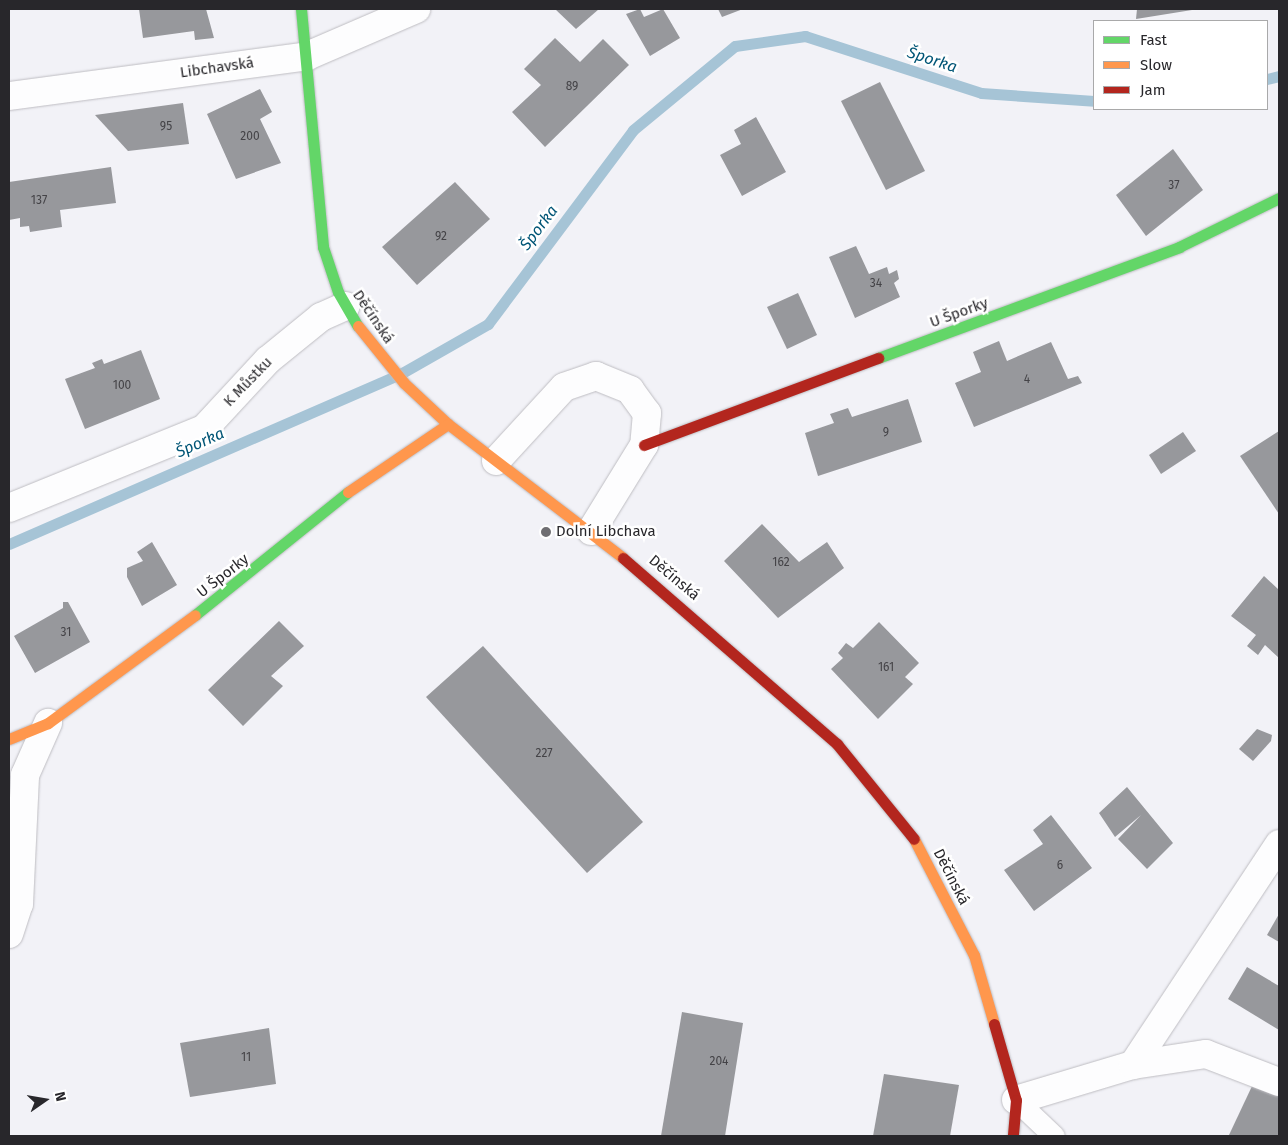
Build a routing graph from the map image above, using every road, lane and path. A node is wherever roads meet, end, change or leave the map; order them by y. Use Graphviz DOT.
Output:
graph roads {
  1 [pos="301,9"];
  2 [pos="416,9"];
  3 [pos="307,56"];
  4 [pos="9,96"];
  5 [pos="1279,198"];
  6 [pos="346,306"];
  7 [pos="448,424"];
  8 [pos="644,444"];
  9 [pos="496,461"];
  10 [pos="9,508"];
  11 [pos="591,531"];
  12 [pos="48,722"];
  13 [pos="9,739"];
  14 [pos="1279,844"];
  15 [pos="9,934"];
  16 [pos="1132,1065"];
  17 [pos="1279,1082"];
  18 [pos="1016,1100"];
  19 [pos="1013,1136"];
  20 [pos="1054,1136"];
  1 -- 3 [label="main road, Děčínská"];
  2 -- 3 [label="street, Libchavská"];
  3 -- 4 [label="street, Libchavská"];
  3 -- 6 [label="main road, Děčínská"];
  5 -- 8 [label="main road, U Šporky"];
  6 -- 7 [label="main road, Děčínská"];
  6 -- 10 [label="street, K Můstku"];
  7 -- 9 [label="main road, Děčínská"];
  7 -- 12 [label="main road, U Šporky"];
  8 -- 9 [label="street"];
  8 -- 11 [label="street"];
  9 -- 11 [label="main road, Děčínská"];
  11 -- 18 [label="main road, Děčínská"];
  12 -- 13 [label="main road, U Šporky"];
  12 -- 15 [label="street"];
  14 -- 16 [label="street"];
  16 -- 17 [label="street"];
  16 -- 18 [label="street"];
  18 -- 19 [label="main road, Děčínská"];
  18 -- 20 [label="lane"];
}
